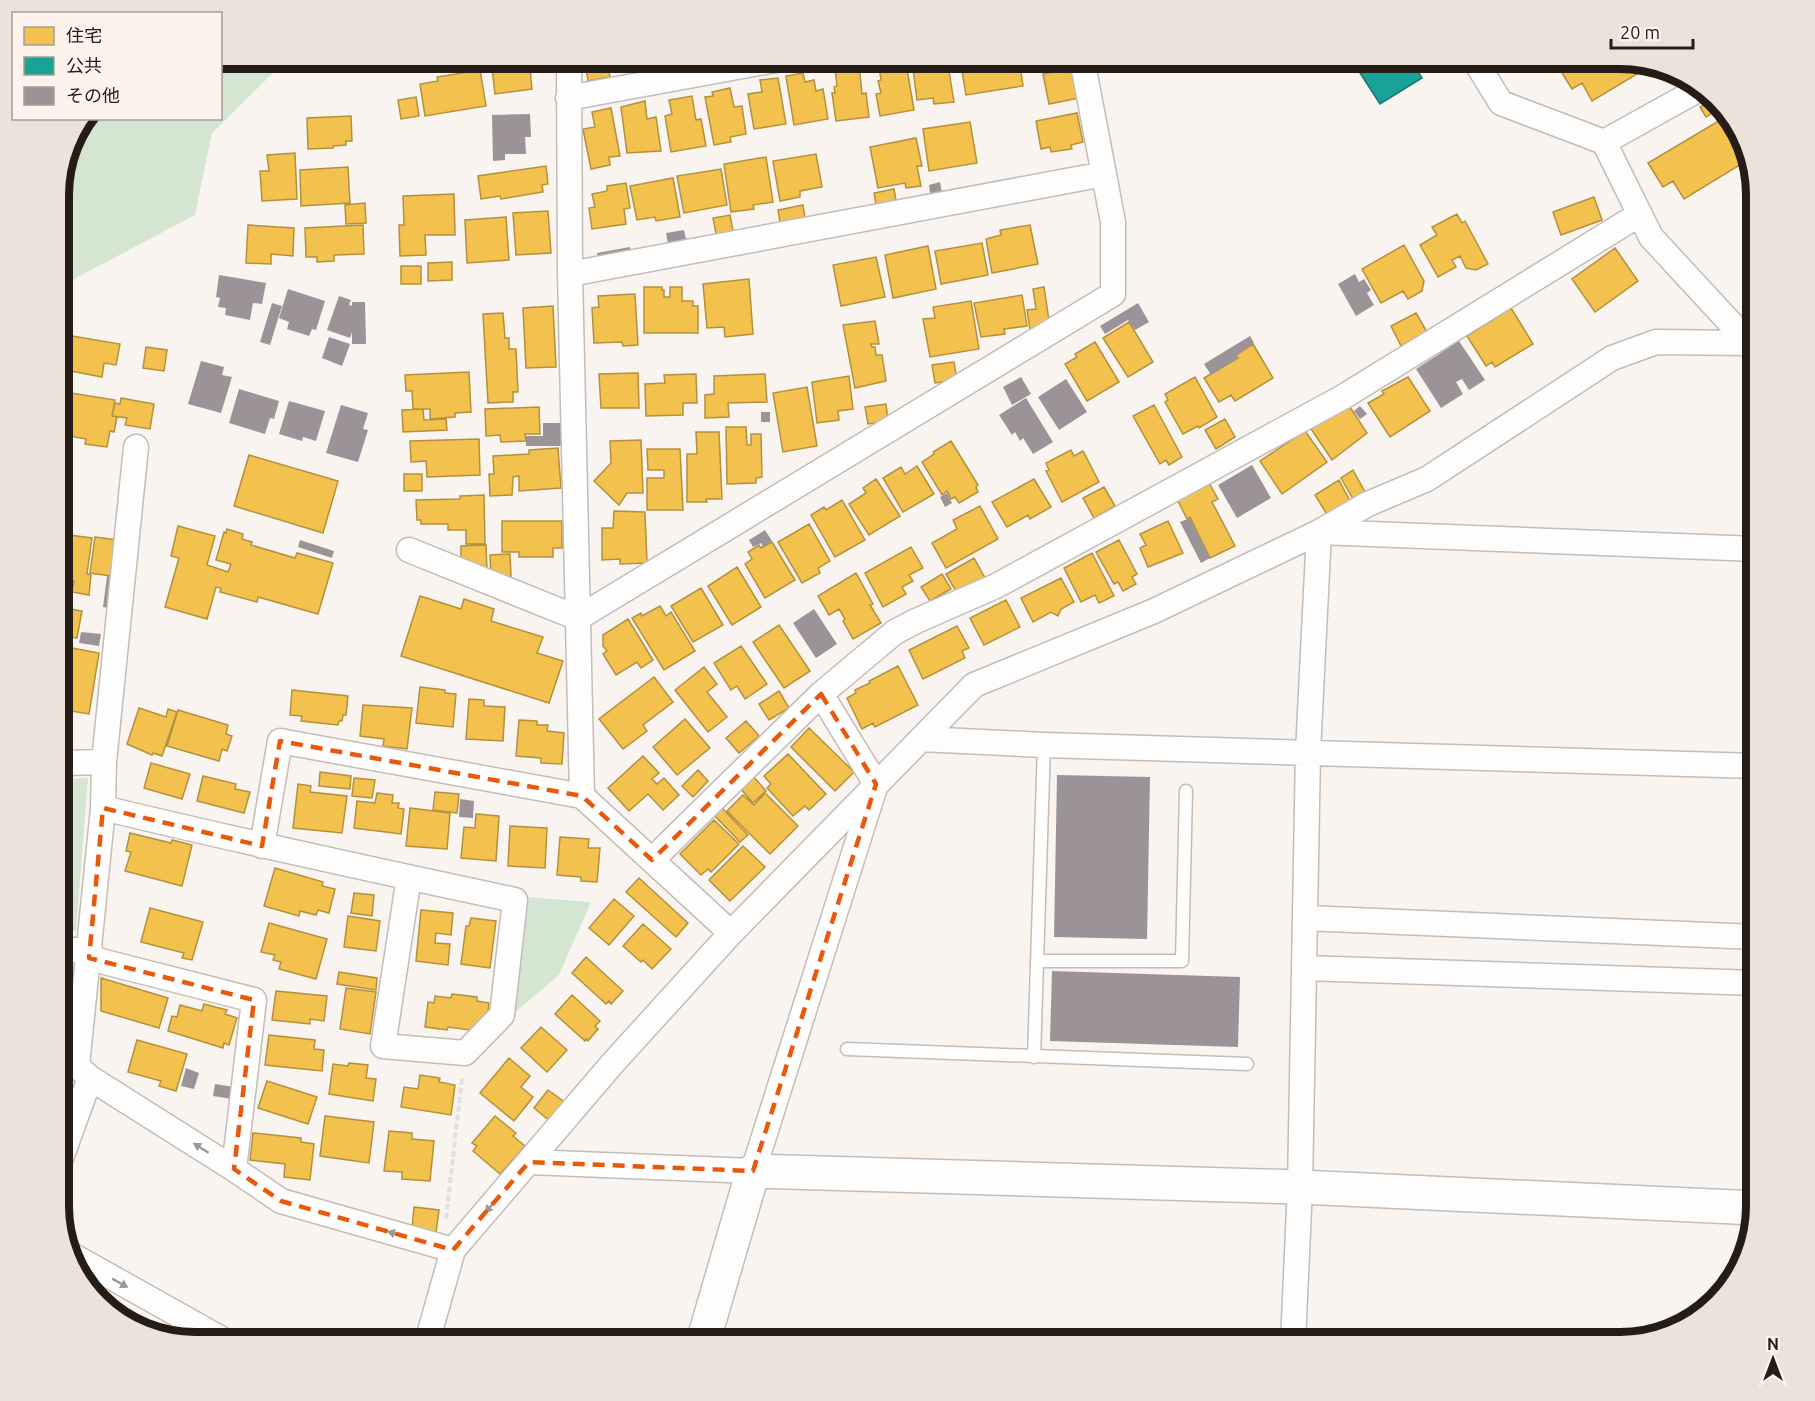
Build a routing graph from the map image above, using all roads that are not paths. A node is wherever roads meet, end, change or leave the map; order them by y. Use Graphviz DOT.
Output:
graph roads {
  1 [pos="569,69"];
  2 [pos="723,69"];
  3 [pos="1084,69"];
  4 [pos="1481,69"];
  5 [pos="1693,92"];
  6 [pos="568,98"];
  7 [pos="1604,142"];
  8 [pos="1104,174"];
  9 [pos="1640,214"];
  10 [pos="570,274"];
  11 [pos="1746,338"];
  12 [pos="1746,345"];
  13 [pos="136,447"];
  14 [pos="1319,532"];
  15 [pos="1746,549"];
  16 [pos="409,550"];
  17 [pos="578,618"];
  18 [pos="821,694"];
  19 [pos="921,739"];
  20 [pos="1044,745"];
  21 [pos="1308,752"];
  22 [pos="104,762"];
  23 [pos="69,763"];
  24 [pos="1746,766"];
  25 [pos="876,784"];
  26 [pos="1186,791"];
  27 [pos="582,796"];
  28 [pos="104,808"];
  29 [pos="262,846"];
  30 [pos="652,860"];
  31 [pos="409,878"];
  32 [pos="1305,918"];
  33 [pos="731,933"];
  34 [pos="1746,937"];
  35 [pos="69,951"];
  36 [pos="89,954"];
  37 [pos="1037,961"];
  38 [pos="1304,968"];
  39 [pos="1746,983"];
  40 [pos="847,1049"];
  41 [pos="1034,1057"];
  42 [pos="1246,1064"];
  43 [pos="90,1077"];
  44 [pos="69,1136"];
  45 [pos="529,1162"];
  46 [pos="234,1169"];
  47 [pos="753,1170"];
  48 [pos="1300,1187"];
  49 [pos="1746,1208"];
  50 [pos="447,1249"];
  51 [pos="82,1261"];
  52 [pos="209,1332"];
  53 [pos="429,1332"];
  54 [pos="706,1332"];
  55 [pos="1293,1332"];
  1 -- 6 [label="street"];
  2 -- 6 [label="street"];
  3 -- 8 [label="street"];
  4 -- 7 [label="street"];
  5 -- 7 [label="street"];
  6 -- 10 [label="street"];
  7 -- 9 [label="street"];
  8 -- 10 [label="street"];
  8 -- 17 [label="street"];
  9 -- 11 [label="street"];
  9 -- 18 [label="street"];
  10 -- 17 [label="street"];
  12 -- 14 [label="street"];
  13 -- 22 [label="street"];
  14 -- 15 [label="street"];
  14 -- 19 [label="street"];
  14 -- 21 [label="street"];
  16 -- 17 [label="street"];
  17 -- 27 [label="street"];
  18 -- 25 [label="street"];
  18 -- 30 [label="street"];
  19 -- 20 [label="street"];
  19 -- 25 [label="street"];
  20 -- 21 [label="street"];
  20 -- 37 [label="lane"];
  21 -- 24 [label="street"];
  21 -- 32 [label="street"];
  22 -- 23 [label="street"];
  22 -- 28 [label="street"];
  25 -- 33 [label="street"];
  25 -- 47 [label="street"];
  26 -- 37 [label="lane"];
  27 -- 29 [label="street"];
  27 -- 30 [label="street"];
  28 -- 29 [label="street"];
  28 -- 36 [label="street"];
  29 -- 31 [label="street"];
  30 -- 33 [label="street"];
  31 -- 31 [label="street"];
  32 -- 34 [label="street"];
  32 -- 38 [label="street"];
  33 -- 45 [label="street"];
  35 -- 36 [label="street"];
  36 -- 43 [label="street"];
  36 -- 46 [label="street"];
  37 -- 41 [label="lane"];
  38 -- 39 [label="street"];
  38 -- 48 [label="street"];
  40 -- 41 [label="lane"];
  41 -- 42 [label="lane"];
  43 -- 44 [label="street"];
  46 -- 43 [label="street, one-way"];
  45 -- 47 [label="street"];
  45 -- 50 [label="street, one-way"];
  50 -- 46 [label="street, one-way"];
  47 -- 48 [label="street"];
  47 -- 54 [label="street"];
  48 -- 49 [label="street"];
  48 -- 55 [label="street"];
  50 -- 53 [label="street"];
  51 -- 52 [label="street, one-way"];
}
